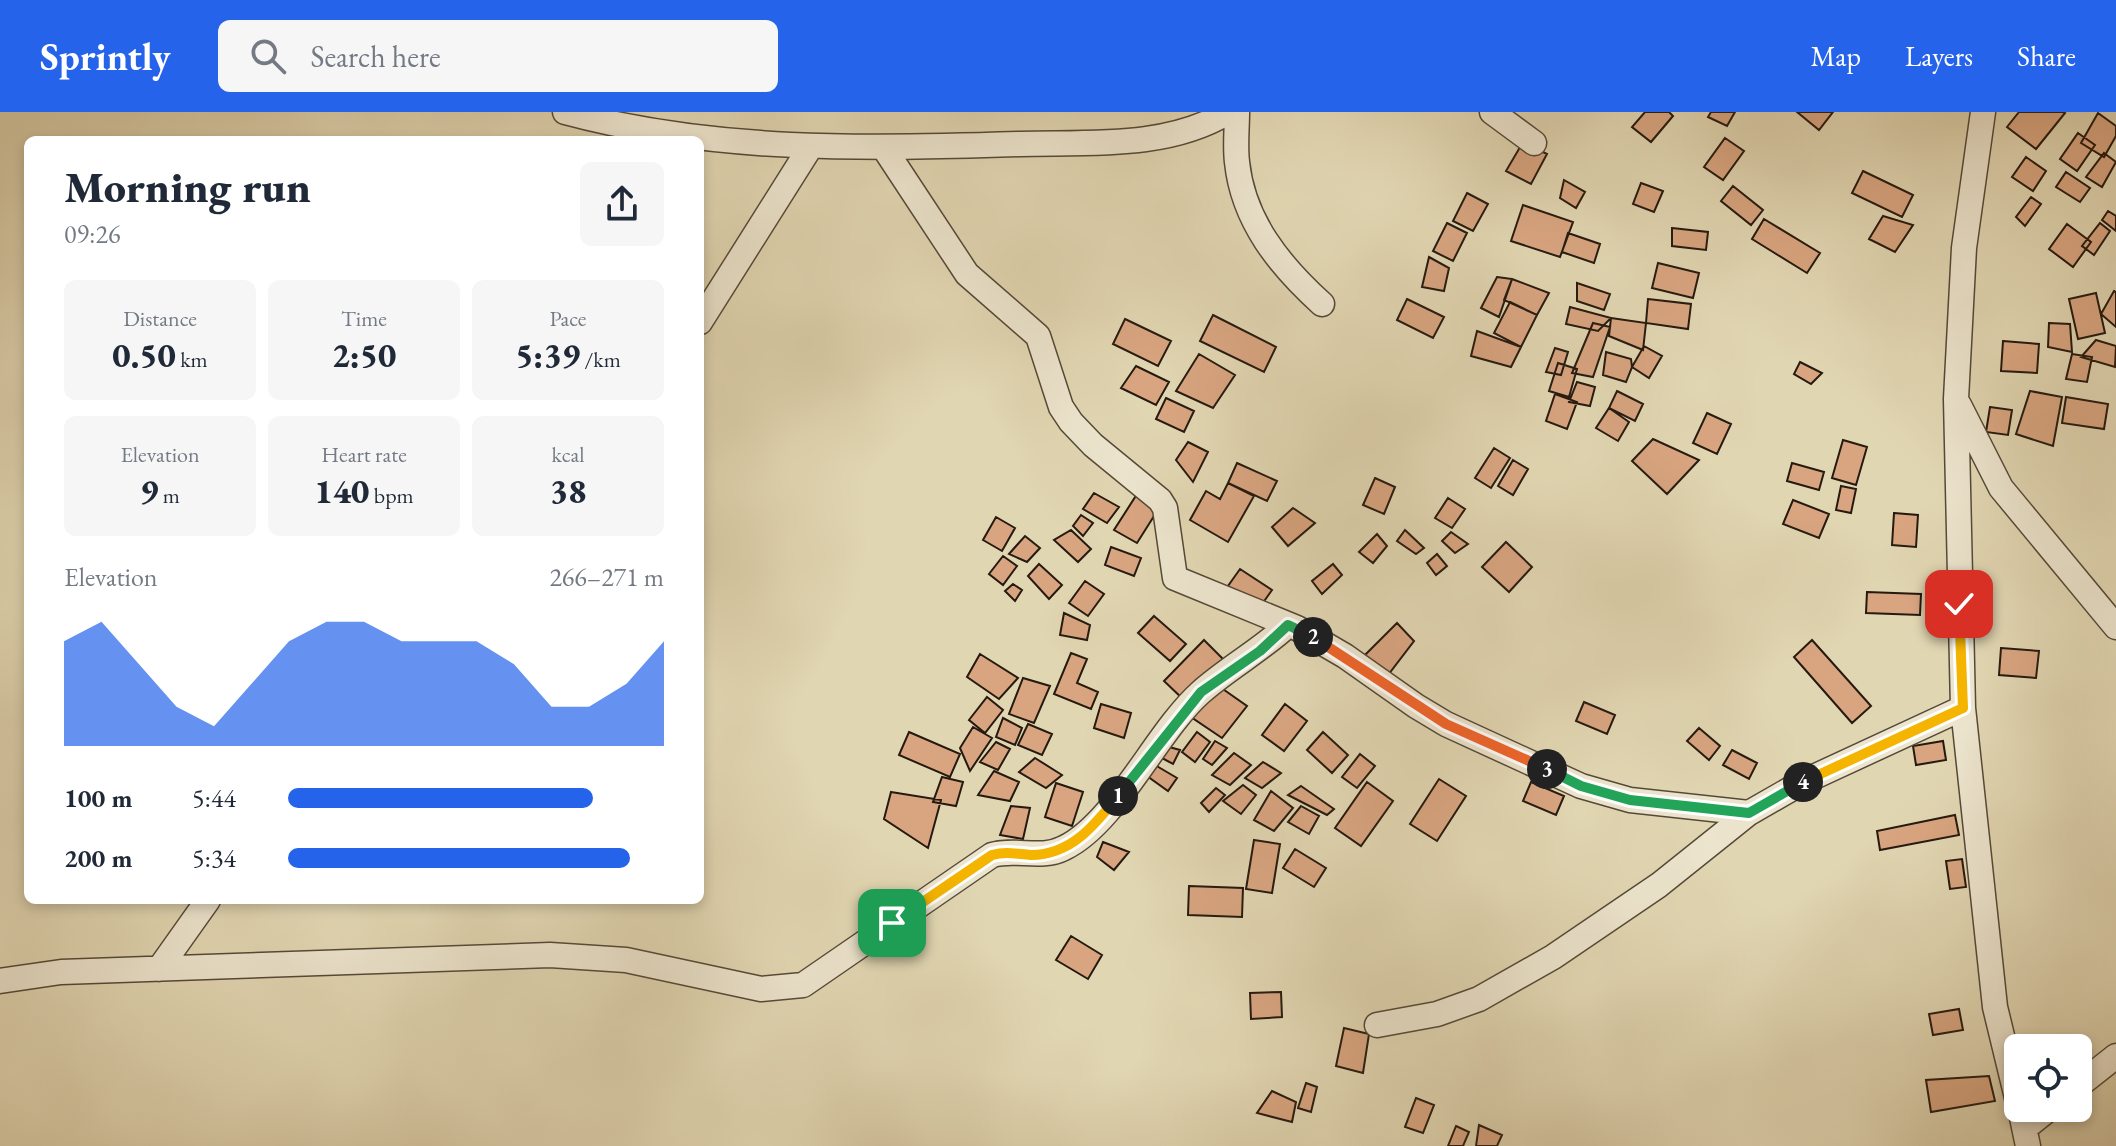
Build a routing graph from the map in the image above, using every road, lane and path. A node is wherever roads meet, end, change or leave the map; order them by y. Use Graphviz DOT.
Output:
graph roads {
  1 [pos="565,112"];
  2 [pos="1228,112"];
  3 [pos="1237,112"];
  4 [pos="1492,112"];
  5 [pos="1983,112"];
  6 [pos="684,136"];
  7 [pos="704,139"];
  8 [pos="1534,143"];
  9 [pos="811,146"];
  10 [pos="884,148"];
  11 [pos="1322,304"];
  12 [pos="704,316"];
  13 [pos="1956,399"];
  14 [pos="1288,625"];
  15 [pos="2116,627"];
  16 [pos="1963,708"];
  17 [pos="1749,813"];
  18 [pos="205,904"];
  19 [pos="159,969"];
  20 [pos="0,981"];
  21 [pos="1377,1025"];
  22 [pos="2004,1044"];
  23 [pos="2116,1056"];
  24 [pos="2092,1075"];
  1 -- 6 [label="street"];
  2 -- 10 [label="street"];
  3 -- 11 [label="street"];
  4 -- 8 [label="street"];
  5 -- 13 [label="street"];
  7 -- 9 [label="street"];
  9 -- 10 [label="street"];
  9 -- 12 [label="street"];
  10 -- 14 [label="street"];
  13 -- 15 [label="street"];
  13 -- 16 [label="street"];
  14 -- 17 [label="street"];
  14 -- 19 [label="street"];
  16 -- 17 [label="street"];
  16 -- 22 [label="street"];
  17 -- 21 [label="street"];
  18 -- 19 [label="street"];
  19 -- 20 [label="street"];
  23 -- 24 [label="street"];
}
